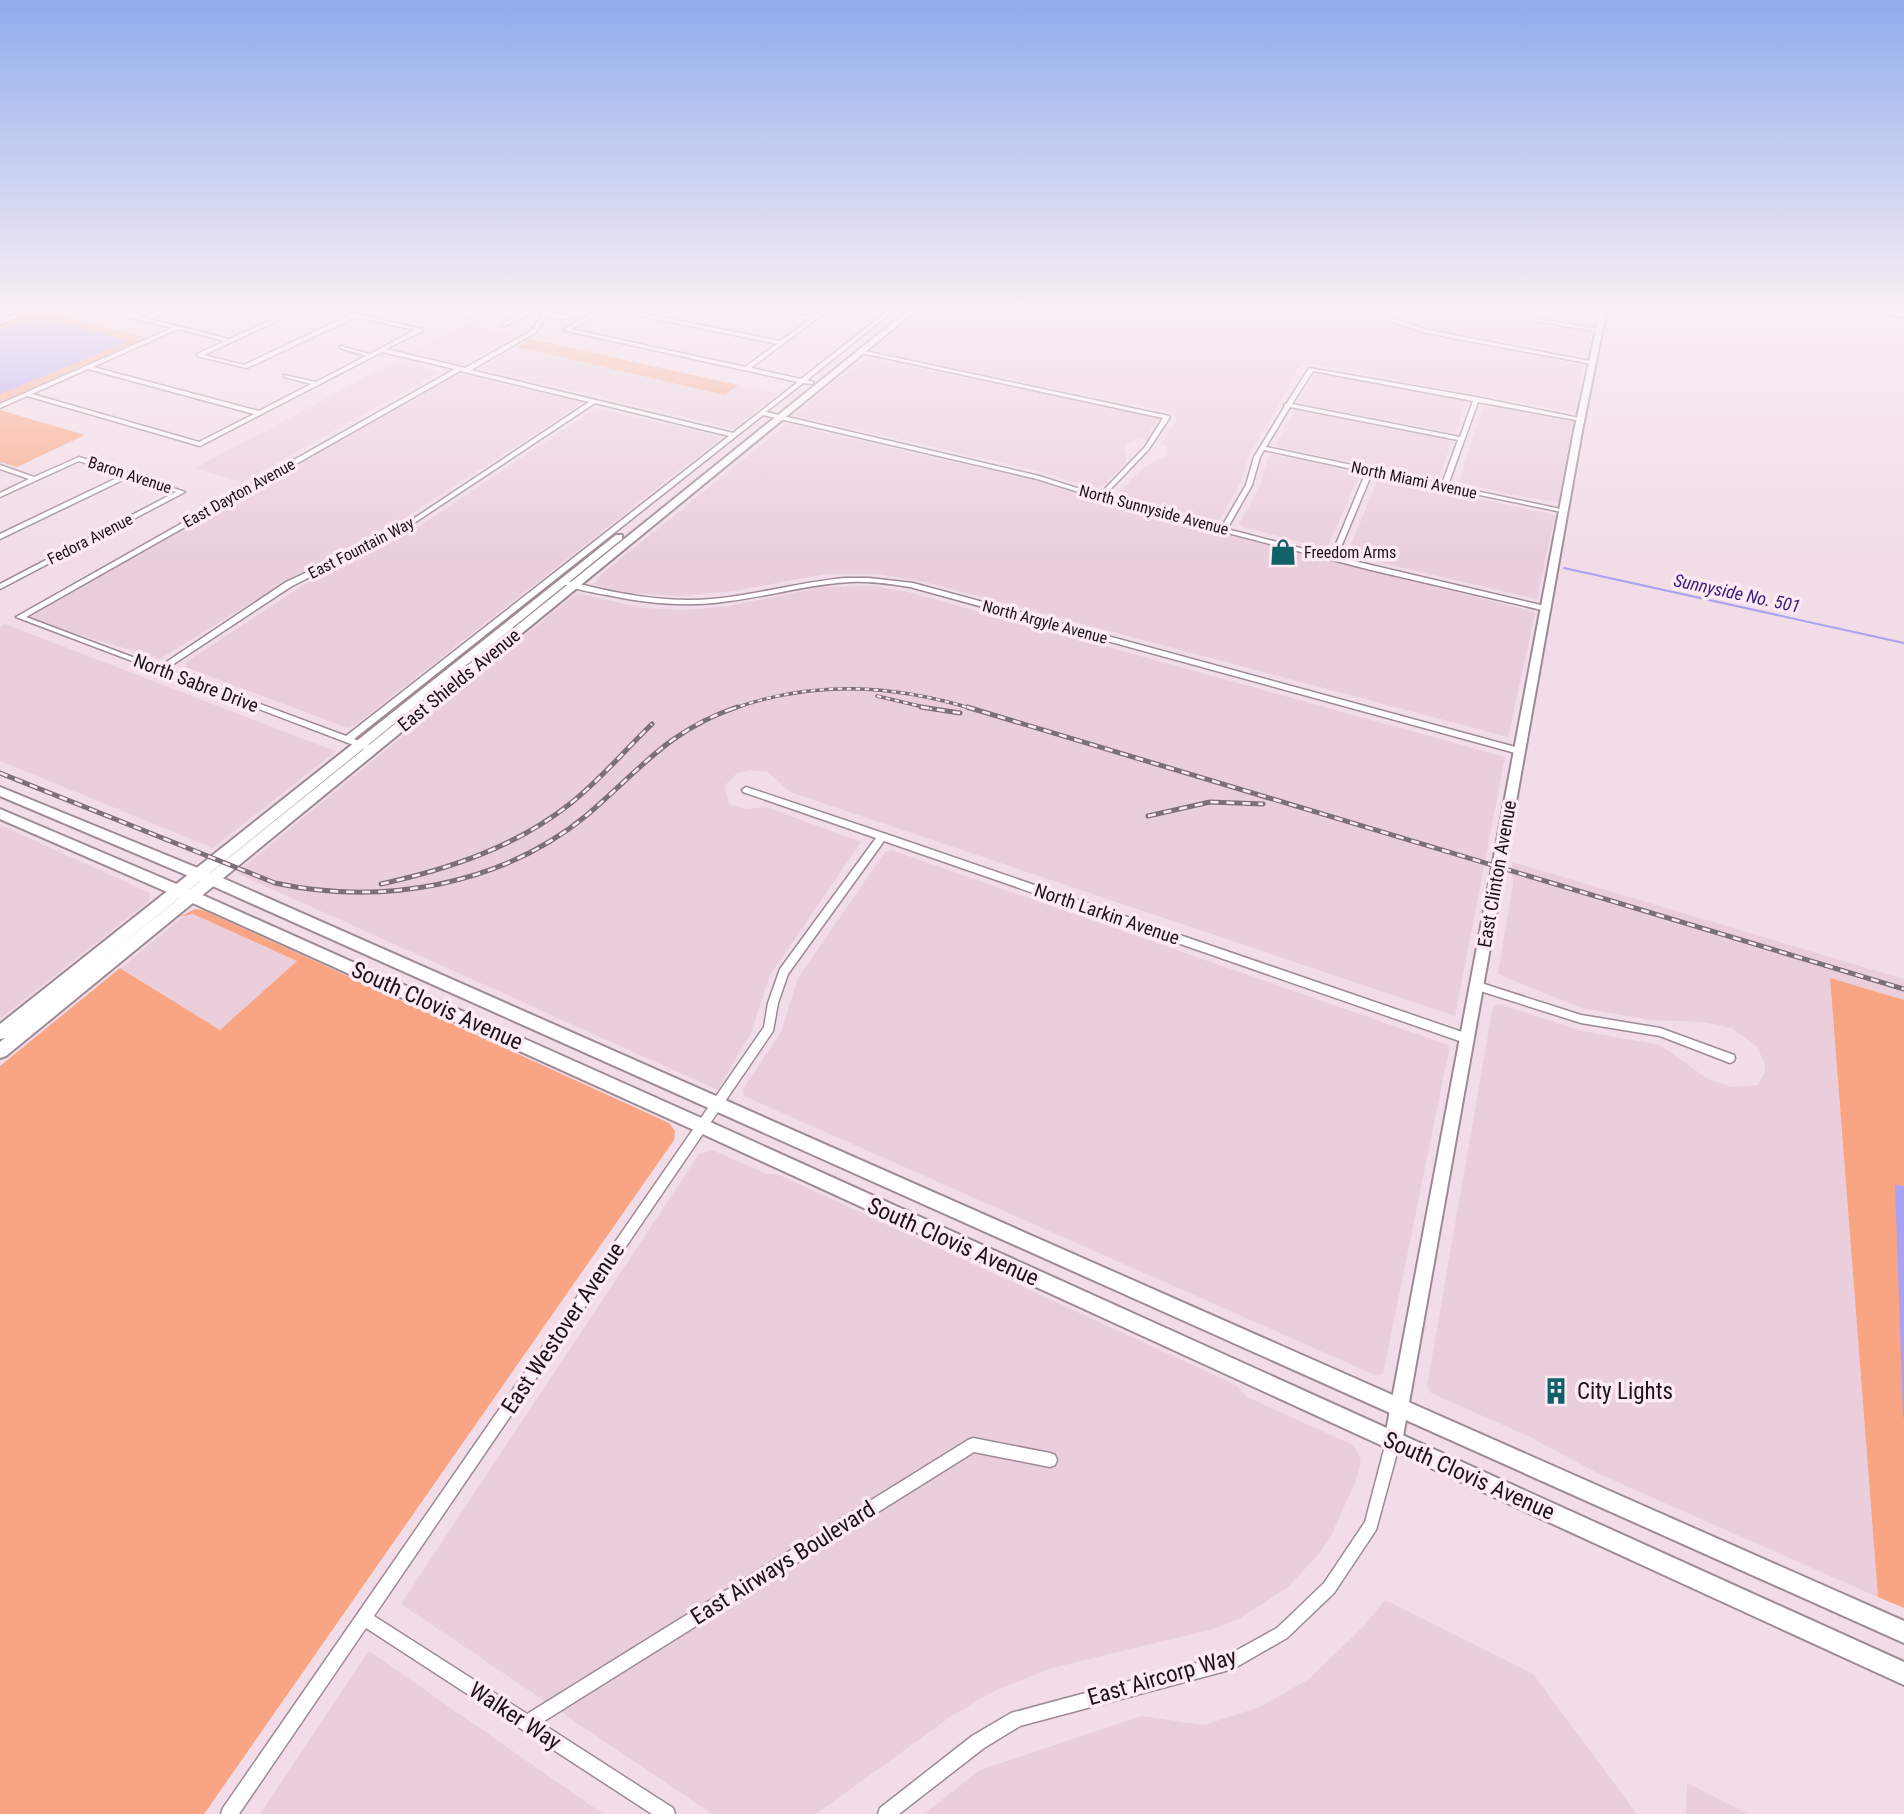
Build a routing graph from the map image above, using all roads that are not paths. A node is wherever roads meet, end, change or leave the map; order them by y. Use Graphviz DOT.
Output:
graph roads {
  1 [pos="31,392"];
  2 [pos="180,392"];
  3 [pos="302,392"];
  4 [pos="423,392"];
  5 [pos="554,392"];
  6 [pos="796,392"];
  7 [pos="805,392"];
  8 [pos="1047,392"];
  9 [pos="1296,392"];
  10 [pos="1436,392"];
  11 [pos="1586,392"];
  12 [pos="26,394"];
  13 [pos="1476,399"];
  14 [pos="594,401"];
  15 [pos="0,405"];
  16 [pos="1287,405"];
  17 [pos="260,413"];
  18 [pos="772,415"];
  19 [pos="1581,419"];
  20 [pos="734,435"];
  21 [pos="1462,439"];
  22 [pos="1262,448"];
  23 [pos="0,467"];
  24 [pos="1370,471"];
  25 [pos="129,475"];
  26 [pos="34,479"];
  27 [pos="1445,486"];
  28 [pos="182,492"];
  29 [pos="0,495"];
  30 [pos="1101,496"];
  31 [pos="1565,512"];
  32 [pos="1224,529"];
  33 [pos="0,537"];
  34 [pos="1333,558"];
  35 [pos="564,582"];
  36 [pos="576,586"];
  37 [pos="0,587"];
  38 [pos="1546,609"];
  39 [pos="20,617"];
  40 [pos="161,669"];
  41 [pos="347,740"];
  42 [pos="359,744"];
  43 [pos="372,749"];
  44 [pos="1519,751"];
  45 [pos="746,790"];
  46 [pos="0,791"];
  47 [pos="0,814"];
  48 [pos="883,836"];
  49 [pos="204,877"];
  50 [pos="184,893"];
  51 [pos="1478,986"];
  52 [pos="23,1015"];
  53 [pos="0,1033"];
  54 [pos="1468,1039"];
  55 [pos="0,1042"];
  56 [pos="0,1051"];
  57 [pos="1730,1058"];
  58 [pos="716,1103"];
  59 [pos="702,1126"];
  60 [pos="1399,1408"];
  61 [pos="1393,1442"];
  62 [pos="1050,1460"];
  63 [pos="364,1618"];
  64 [pos="1904,1632"];
  65 [pos="1904,1674"];
  66 [pos="526,1724"];
  67 [pos="229,1814"];
  68 [pos="667,1814"];
  69 [pos="886,1814"];
  1 -- 12 [label="street"];
  2 -- 17 [label="street"];
  3 -- 17 [label="street"];
  4 -- 39 [label="street, East Dayton Avenue"];
  5 -- 14 [label="street"];
  6 -- 18 [label="main road, East Shields Avenue"];
  7 -- 18 [label="main road, East Shields Avenue"];
  8 -- 30 [label="street"];
  9 -- 16 [label="street"];
  10 -- 13 [label="street"];
  11 -- 19 [label="street, East Clinton Avenue"];
  12 -- 15 [label="street"];
  12 -- 17 [label="street"];
  13 -- 19 [label="street"];
  13 -- 21 [label="street"];
  14 -- 20 [label="street"];
  14 -- 40 [label="street, East Fountain Way"];
  16 -- 21 [label="street"];
  16 -- 22 [label="street"];
  18 -- 20 [label="street, East Shields Avenue"];
  18 -- 30 [label="street, North Sunnyside Avenue"];
  18 -- 35 [label="main road, East Shields Avenue"];
  18 -- 36 [label="main road, East Shields Avenue"];
  19 -- 31 [label="street, East Clinton Avenue"];
  20 -- 41 [label="street, East Shields Avenue"];
  21 -- 27 [label="street"];
  22 -- 24 [label="street, North Miami Avenue"];
  22 -- 32 [label="street"];
  23 -- 26 [label="street"];
  24 -- 27 [label="street, North Miami Avenue"];
  24 -- 34 [label="street"];
  25 -- 26 [label="street, Baron Avenue"];
  25 -- 28 [label="street, Baron Avenue"];
  25 -- 33 [label="street"];
  26 -- 29 [label="street"];
  27 -- 31 [label="street, North Miami Avenue"];
  28 -- 37 [label="street, Fedora Avenue"];
  30 -- 32 [label="street, North Sunnyside Avenue"];
  31 -- 38 [label="street, East Clinton Avenue"];
  32 -- 34 [label="street, North Sunnyside Avenue"];
  34 -- 38 [label="street, North Sunnyside Avenue"];
  35 -- 36 [label="street, North Argyle Avenue"];
  35 -- 42 [label="main road, East Shields Avenue"];
  36 -- 43 [label="main road, East Shields Avenue"];
  36 -- 44 [label="street, North Argyle Avenue"];
  38 -- 44 [label="street, East Clinton Avenue"];
  39 -- 40 [label="street, North Sabre Drive"];
  40 -- 41 [label="street, North Sabre Drive"];
  41 -- 42 [label="street, North Sabre Drive"];
  42 -- 43 [label="street, North Sabre Drive"];
  42 -- 49 [label="main road, East Shields Avenue"];
  43 -- 49 [label="main road, East Shields Avenue"];
  44 -- 51 [label="street, East Clinton Avenue"];
  45 -- 48 [label="street, North Larkin Avenue"];
  46 -- 49 [label="main road, South Clovis Avenue"];
  47 -- 50 [label="main road, South Clovis Avenue"];
  48 -- 54 [label="street, North Larkin Avenue"];
  48 -- 58 [label="street, East Westover Avenue"];
  49 -- 50 [label="main road, East Shields Avenue"];
  49 -- 58 [label="main road, South Clovis Avenue"];
  50 -- 52 [label="main road, East Shields Avenue"];
  50 -- 56 [label="main road, East Shields Avenue"];
  50 -- 59 [label="main road, South Clovis Avenue"];
  51 -- 54 [label="street, East Clinton Avenue"];
  51 -- 57 [label="street"];
  52 -- 53 [label="main road, East Shields Avenue"];
  52 -- 55 [label="main road"];
  54 -- 60 [label="street, East Clinton Avenue"];
  58 -- 59 [label="street, East Westover Avenue"];
  58 -- 60 [label="main road, South Clovis Avenue"];
  59 -- 61 [label="main road, South Clovis Avenue"];
  59 -- 63 [label="street, East Westover Avenue"];
  60 -- 61 [label="street, East Clinton Avenue"];
  60 -- 64 [label="main road, South Clovis Avenue"];
  61 -- 65 [label="main road, South Clovis Avenue"];
  61 -- 69 [label="street, East Aircorp Way"];
  62 -- 66 [label="street, East Airways Boulevard"];
  63 -- 66 [label="street, Walker Way"];
  63 -- 67 [label="street, East Westover Avenue"];
  66 -- 68 [label="street, Walker Way"];
}
